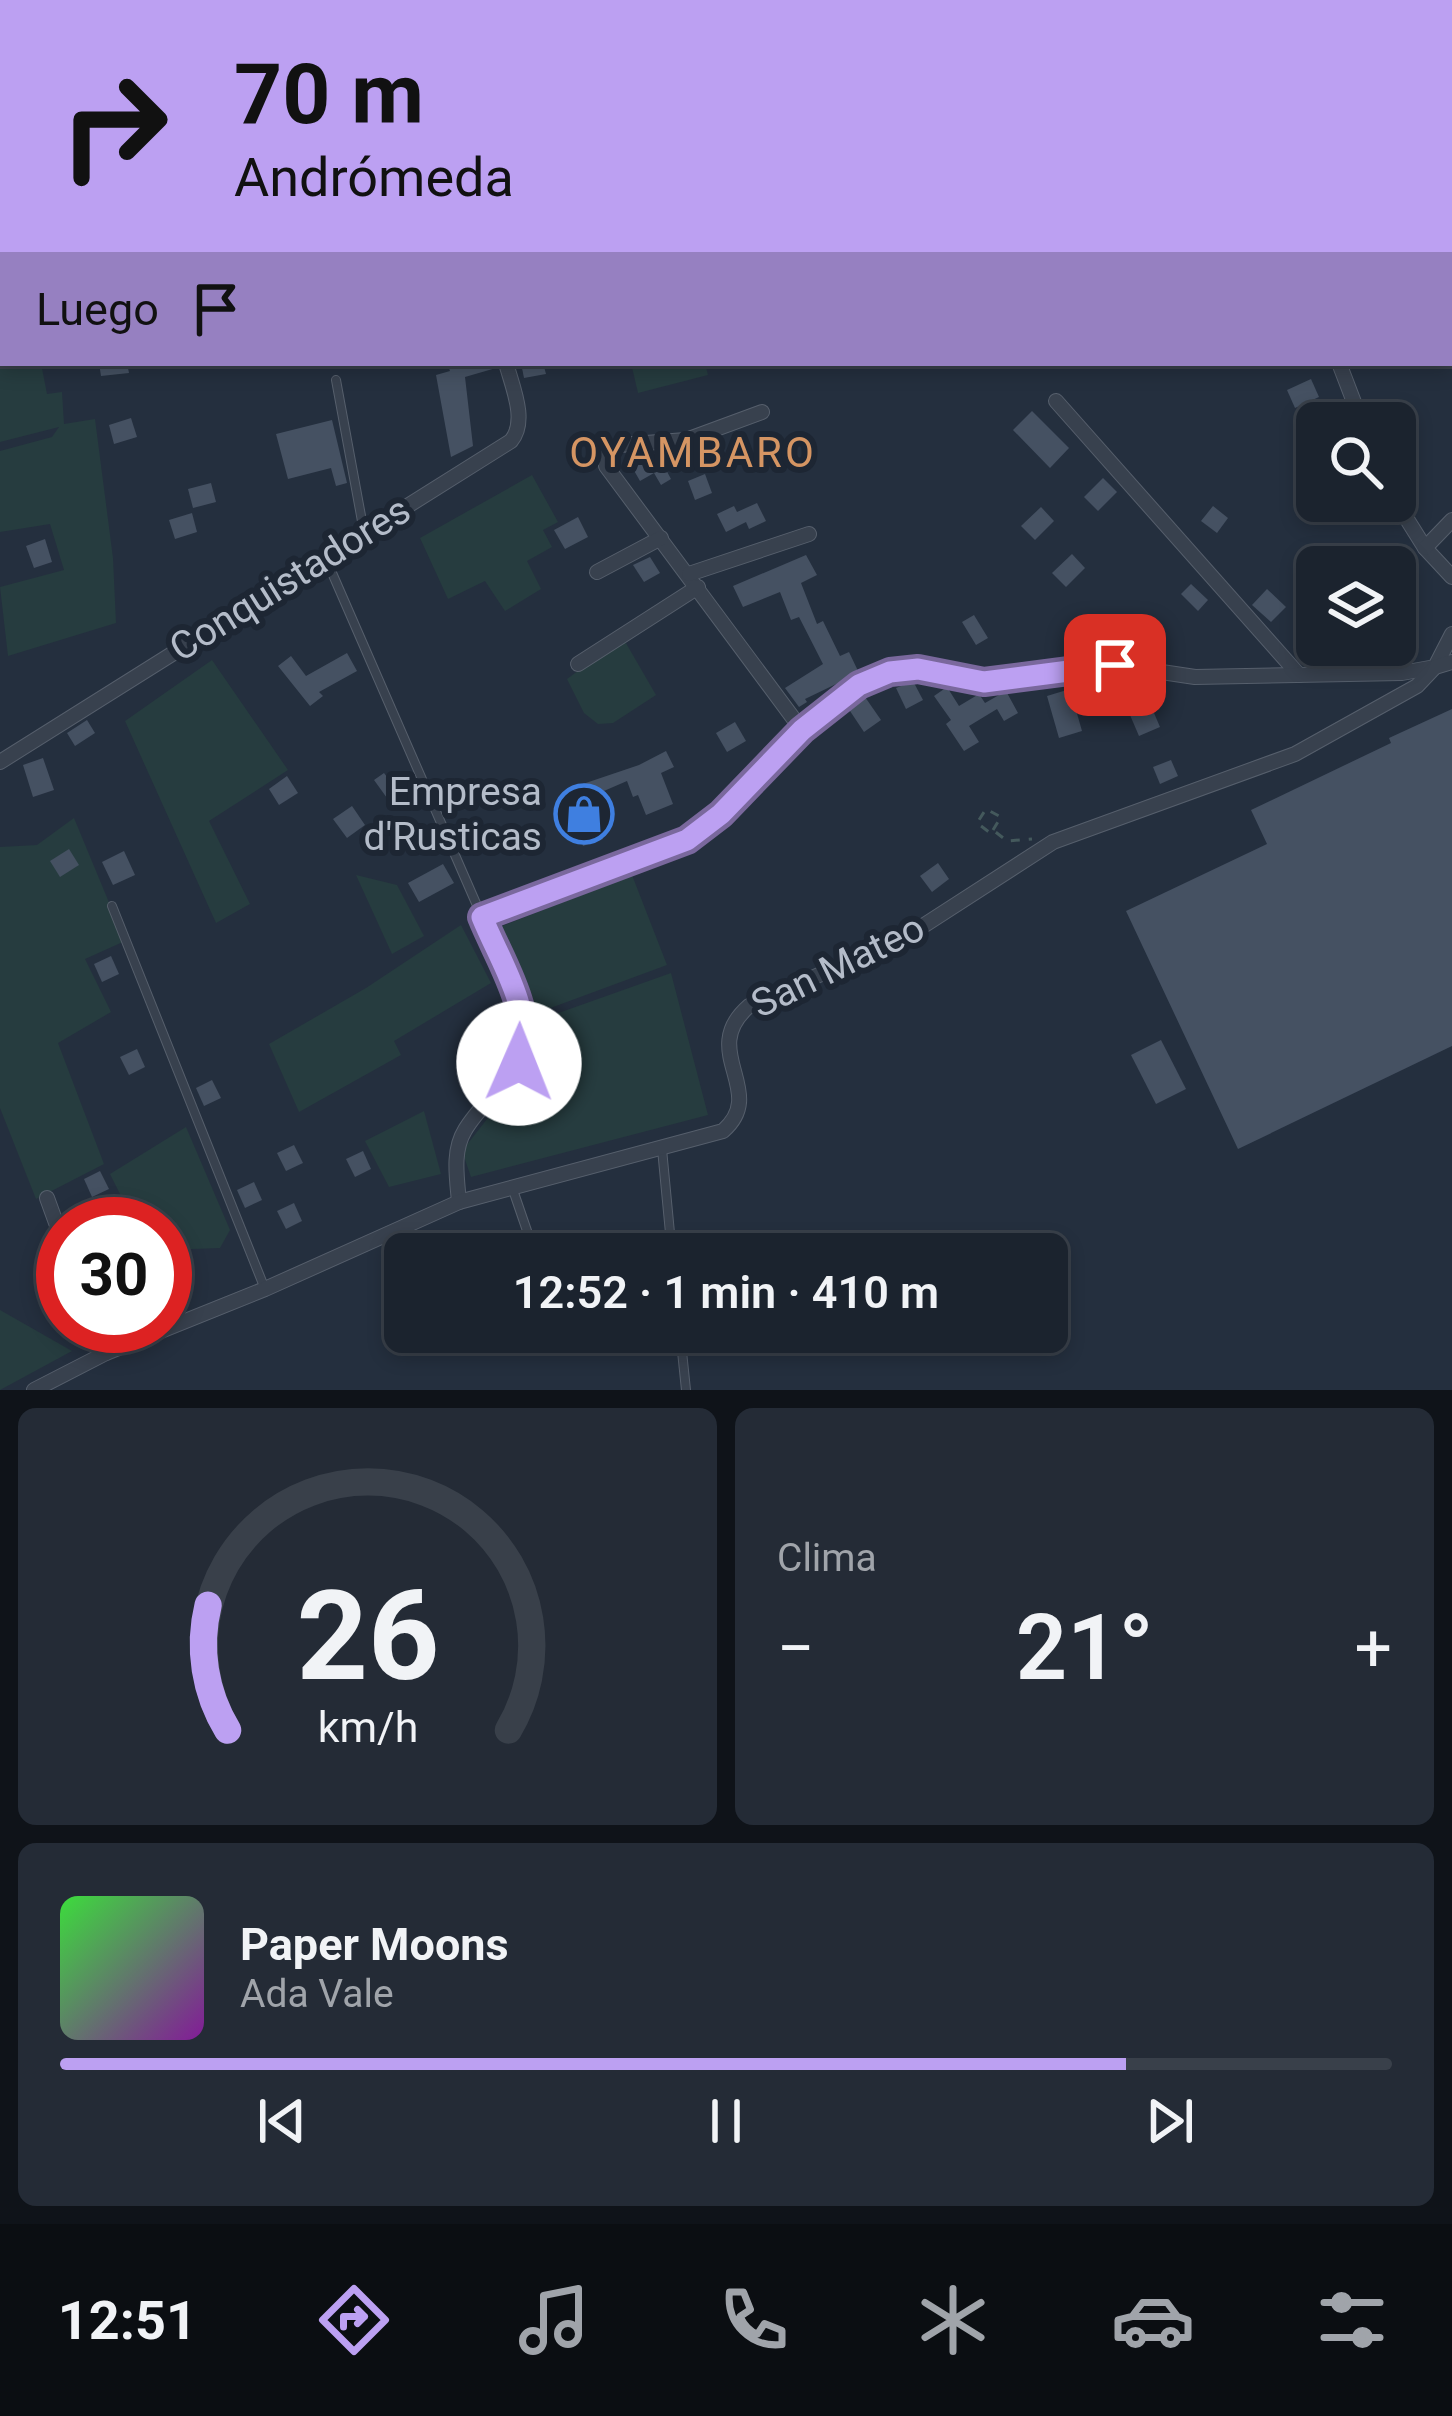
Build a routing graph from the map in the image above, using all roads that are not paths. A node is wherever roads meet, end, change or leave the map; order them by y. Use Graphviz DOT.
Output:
graph roads {
  1 [pos="507,366"];
  2 [pos="1340,366"];
  3 [pos="336,380"];
  4 [pos="1056,400"];
  5 [pos="1354,402"];
  6 [pos="762,412"];
  7 [pos="1452,520"];
  8 [pos="1408,522"];
  9 [pos="364,533"];
  10 [pos="809,534"];
  11 [pos="661,538"];
  12 [pos="1424,548"];
  13 [pos="325,558"];
  14 [pos="597,572"];
  15 [pos="1452,577"];
  16 [pos="694,581"];
  17 [pos="1452,634"];
  18 [pos="1452,662"];
  19 [pos="578,664"];
  20 [pos="1435,667"];
  21 [pos="1299,675"];
  22 [pos="802,730"];
  23 [pos="0,761"];
  24 [pos="112,907"];
  25 [pos="482,917"];
  26 [pos="662,1149"];
  27 [pos="512,1188"];
  28 [pos="459,1202"];
  29 [pos="528,1233"];
  30 [pos="670,1233"];
  31 [pos="265,1289"];
  32 [pos="192,1318"];
  33 [pos="106,1353"];
  34 [pos="682,1353"];
  35 [pos="34,1390"];
  36 [pos="686,1390"];
  1 -- 9 [label="street, Conquistadores"];
  2 -- 5 [label="street"];
  3 -- 9 [label="lane"];
  4 -- 21 [label="street"];
  6 -- 11 [label="street"];
  7 -- 12 [label="street"];
  8 -- 12 [label="street"];
  9 -- 13 [label="street, Conquistadores"];
  10 -- 16 [label="street"];
  11 -- 14 [label="street"];
  11 -- 16 [label="street"];
  12 -- 15 [label="street"];
  13 -- 23 [label="street, Conquistadores"];
  13 -- 25 [label="lane"];
  16 -- 19 [label="street"];
  16 -- 22 [label="street"];
  17 -- 20 [label="street"];
  18 -- 20 [label="street, San Mateo"];
  20 -- 21 [label="street"];
  20 -- 26 [label="street, San Mateo"];
  21 -- 22 [label="street"];
  22 -- 25 [label="street"];
  24 -- 31 [label="lane"];
  25 -- 28 [label="street"];
  26 -- 27 [label="street, San Mateo"];
  26 -- 30 [label="lane"];
  27 -- 28 [label="street, San Mateo"];
  27 -- 29 [label="lane"];
  28 -- 31 [label="street, San Mateo"];
  31 -- 32 [label="street, San Mateo"];
  33 -- 35 [label="street, San Mateo"];
  34 -- 36 [label="lane"];
}
